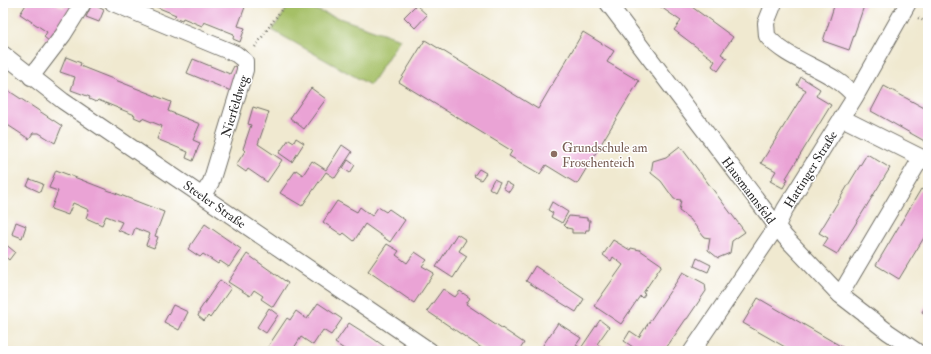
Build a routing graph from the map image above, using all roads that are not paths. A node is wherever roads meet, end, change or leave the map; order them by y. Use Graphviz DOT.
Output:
graph roads {
  1 [pos="83,3"];
  2 [pos="113,3"];
  3 [pos="608,3"];
  4 [pos="774,3"];
  5 [pos="908,3"];
  6 [pos="3,54"];
  7 [pos="31,77"];
  8 [pos="855,97"];
  9 [pos="842,118"];
  10 [pos="925,160"];
  11 [pos="202,195"];
  12 [pos="777,226"];
  13 [pos="840,295"];
  14 [pos="430,351"];
  15 [pos="692,351"];
  16 [pos="916,351"];
  1 -- 7 [label="street"];
  2 -- 11 [label="street, Nierfeldweg"];
  3 -- 12 [label="street, Hausmannsfeld"];
  4 -- 8 [label="street"];
  5 -- 8 [label="street, Hattinger Straße"];
  6 -- 7 [label="street, Steeler Straße"];
  7 -- 11 [label="street, Steeler Straße"];
  8 -- 9 [label="street, Hattinger Straße"];
  9 -- 10 [label="street"];
  9 -- 12 [label="street, Hattinger Straße"];
  10 -- 13 [label="street"];
  11 -- 14 [label="street, Steeler Straße"];
  12 -- 13 [label="street, Hausmannsfeld"];
  12 -- 15 [label="street, Hattinger Straße"];
  13 -- 16 [label="street, Hausmannsfeld"];
}
